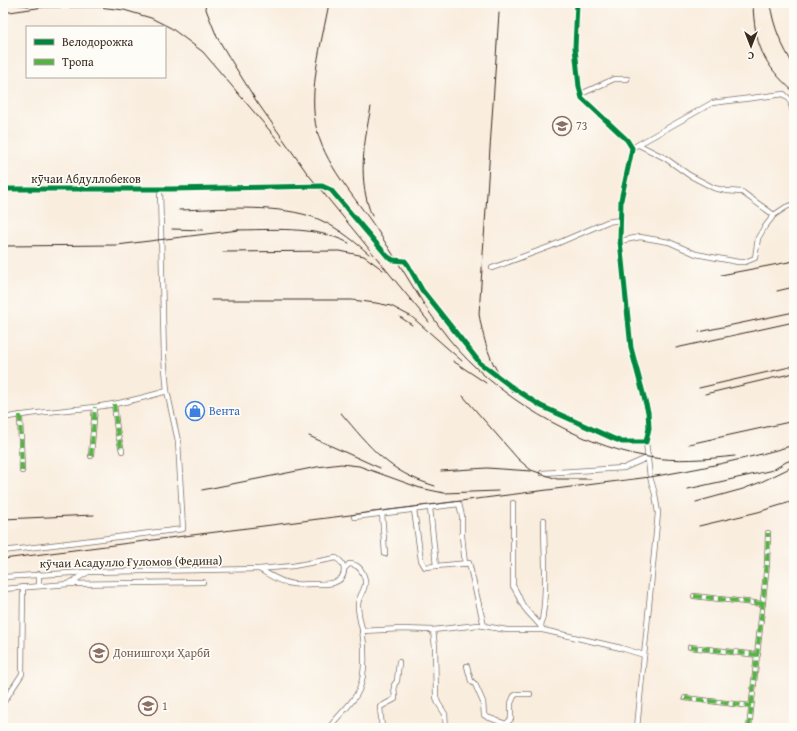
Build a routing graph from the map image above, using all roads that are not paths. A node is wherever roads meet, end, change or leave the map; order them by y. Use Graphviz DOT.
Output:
graph roads {
  1 [pos="576,3"];
  2 [pos="627,79"];
  3 [pos="581,94"];
  4 [pos="794,117"];
  5 [pos="639,145"];
  6 [pos="632,148"];
  7 [pos="3,189"];
  8 [pos="160,189"];
  9 [pos="794,204"];
  10 [pos="774,215"];
  11 [pos="620,220"];
  12 [pos="620,241"];
  13 [pos="492,268"];
  14 [pos="167,392"];
  15 [pos="114,404"];
  16 [pos="95,407"];
  17 [pos="20,415"];
  18 [pos="3,418"];
  19 [pos="646,442"];
  20 [pos="122,451"];
  21 [pos="91,456"];
  22 [pos="649,457"];
  23 [pos="22,472"];
  24 [pos="542,473"];
  25 [pos="514,503"];
  26 [pos="430,508"];
  27 [pos="414,510"];
  28 [pos="382,513"];
  29 [pos="354,517"];
  30 [pos="544,520"];
  31 [pos="768,533"];
  32 [pos="3,552"];
  33 [pos="385,554"];
  34 [pos="465,564"];
  35 [pos="436,566"];
  36 [pos="345,568"];
  37 [pos="259,569"];
  38 [pos="88,572"];
  39 [pos="39,574"];
  40 [pos="3,577"];
  41 [pos="202,582"];
  42 [pos="69,584"];
  43 [pos="39,586"];
  44 [pos="23,587"];
  45 [pos="3,589"];
  46 [pos="694,596"];
  47 [pos="762,604"];
  48 [pos="484,626"];
  49 [pos="542,628"];
  50 [pos="433,630"];
  51 [pos="362,631"];
  52 [pos="690,647"];
  53 [pos="644,655"];
  54 [pos="758,655"];
  55 [pos="399,662"];
  56 [pos="467,666"];
  57 [pos="530,694"];
  58 [pos="685,698"];
  59 [pos="3,703"];
  60 [pos="751,706"];
  61 [pos="505,726"];
  62 [pos="329,728"];
  63 [pos="382,728"];
  64 [pos="446,728"];
  65 [pos="637,728"];
  66 [pos="749,728"];
  1 -- 3 [label="street"];
  2 -- 3 [label="street"];
  3 -- 6 [label="street"];
  4 -- 5 [label="street"];
  5 -- 6 [label="street"];
  5 -- 10 [label="street"];
  6 -- 11 [label="street"];
  7 -- 8 [label="street, кӯчаи Абдуллобеков"];
  8 -- 14 [label="street"];
  8 -- 19 [label="street, кӯчаи Абдуллобеков"];
  9 -- 10 [label="street"];
  10 -- 12 [label="street"];
  11 -- 12 [label="street"];
  11 -- 13 [label="street"];
  12 -- 19 [label="street"];
  14 -- 15 [label="street"];
  14 -- 32 [label="street, кӯчаи Асадулло Ғуломов (Федина)"];
  15 -- 16 [label="street"];
  15 -- 20 [label="street"];
  16 -- 17 [label="street"];
  16 -- 21 [label="street"];
  17 -- 18 [label="street"];
  17 -- 23 [label="street"];
  19 -- 22 [label="street"];
  22 -- 24 [label="street"];
  22 -- 53 [label="street"];
  25 -- 49 [label="street"];
  26 -- 27 [label="street"];
  26 -- 34 [label="street"];
  26 -- 35 [label="street"];
  27 -- 28 [label="street"];
  27 -- 35 [label="street"];
  28 -- 29 [label="street"];
  28 -- 33 [label="street"];
  30 -- 49 [label="street"];
  31 -- 47 [label="street"];
  34 -- 35 [label="street"];
  34 -- 48 [label="street"];
  36 -- 37 [label="street, кӯчаи Асадулло Ғуломов (Федина)"];
  36 -- 37 [label="street, кӯчаи Асадулло Ғуломов (Федина)"];
  36 -- 51 [label="street"];
  37 -- 38 [label="street, кӯчаи Асадулло Ғуломов (Федина)"];
  38 -- 39 [label="street, кӯчаи Асадулло Ғуломов (Федина)"];
  38 -- 42 [label="street"];
  39 -- 40 [label="street, кӯчаи Асадулло Ғуломов (Федина)"];
  39 -- 43 [label="street"];
  41 -- 42 [label="street"];
  42 -- 43 [label="street"];
  43 -- 44 [label="street"];
  44 -- 45 [label="street"];
  44 -- 59 [label="street"];
  46 -- 47 [label="street"];
  47 -- 54 [label="street"];
  48 -- 49 [label="street"];
  48 -- 50 [label="street"];
  49 -- 53 [label="street"];
  50 -- 51 [label="street"];
  50 -- 64 [label="street"];
  51 -- 62 [label="street"];
  52 -- 54 [label="street"];
  53 -- 65 [label="street"];
  54 -- 60 [label="street"];
  55 -- 63 [label="street"];
  56 -- 61 [label="street"];
  57 -- 61 [label="street"];
  58 -- 60 [label="street"];
  60 -- 66 [label="street"];
}
